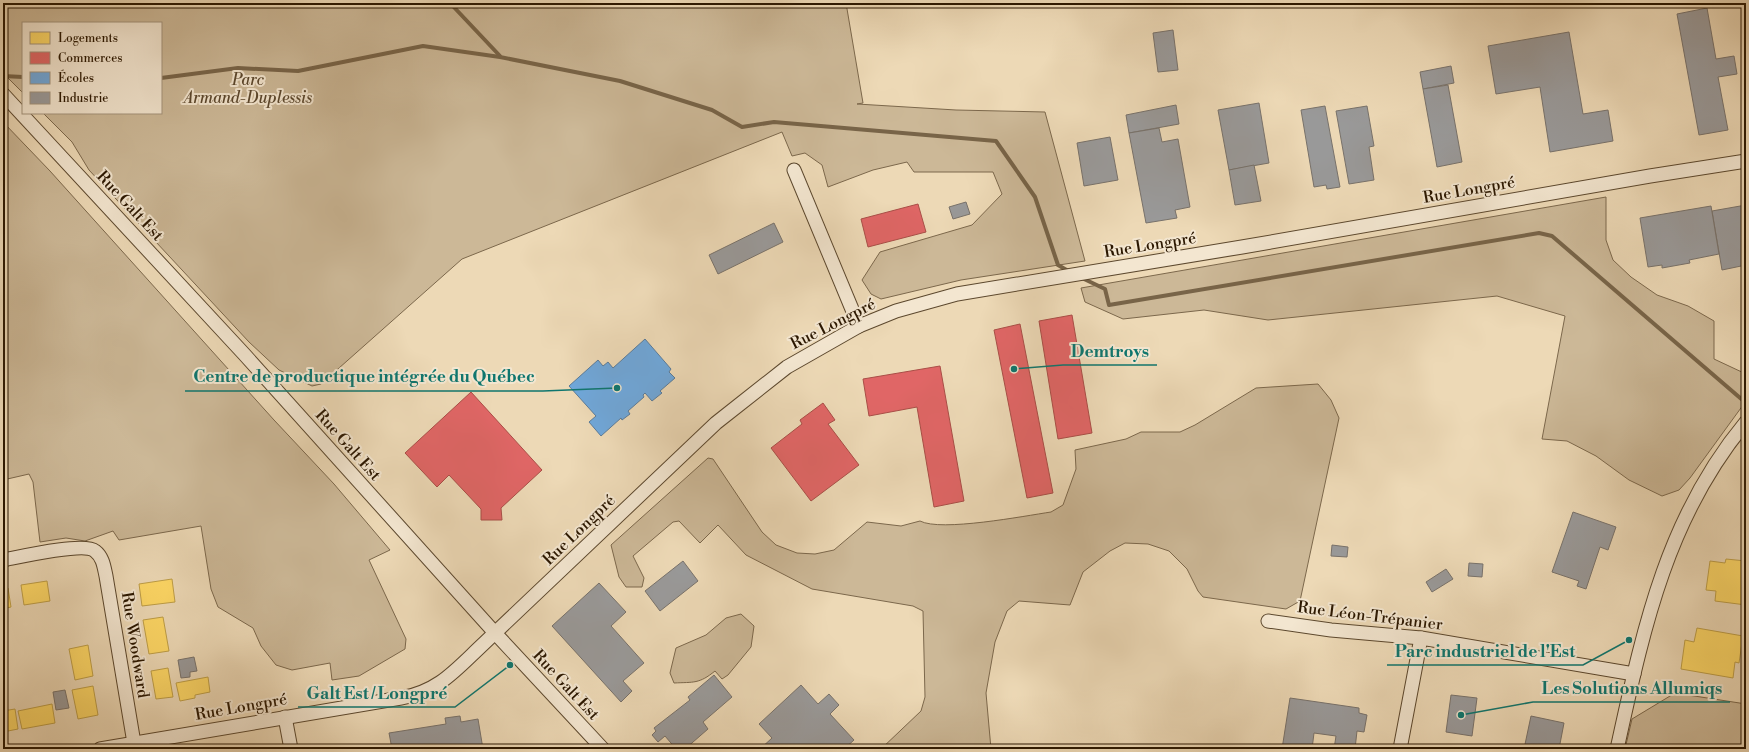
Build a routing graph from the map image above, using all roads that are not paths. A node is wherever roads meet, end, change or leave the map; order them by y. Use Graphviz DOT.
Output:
graph roads {
  1 [pos="3,94"];
  2 [pos="1746,161"];
  3 [pos="794,170"];
  4 [pos="859,326"];
  5 [pos="1746,422"];
  6 [pos="3,560"];
  7 [pos="1268,621"];
  8 [pos="495,633"];
  9 [pos="1421,638"];
  10 [pos="1634,674"];
  11 [pos="285,717"];
  12 [pos="134,746"];
  13 [pos="100,749"];
  14 [pos="291,749"];
  15 [pos="603,749"];
  16 [pos="1400,749"];
  17 [pos="1617,749"];
  1 -- 8 [label="street, Rue Galt Est"];
  2 -- 4 [label="street, Rue Longpré"];
  3 -- 4 [label="street"];
  4 -- 8 [label="street, Rue Longpré"];
  5 -- 10 [label="street"];
  6 -- 12 [label="street, Rue Woodward"];
  7 -- 9 [label="street, Rue Léon-Trépanier"];
  8 -- 11 [label="street, Rue Longpré"];
  8 -- 15 [label="street, Rue Galt Est"];
  9 -- 10 [label="street, Rue Léon-Trépanier"];
  9 -- 16 [label="street"];
  10 -- 17 [label="street"];
  11 -- 12 [label="street, Rue Longpré"];
  11 -- 14 [label="street"];
  12 -- 13 [label="street, Rue Longpré"];
}
